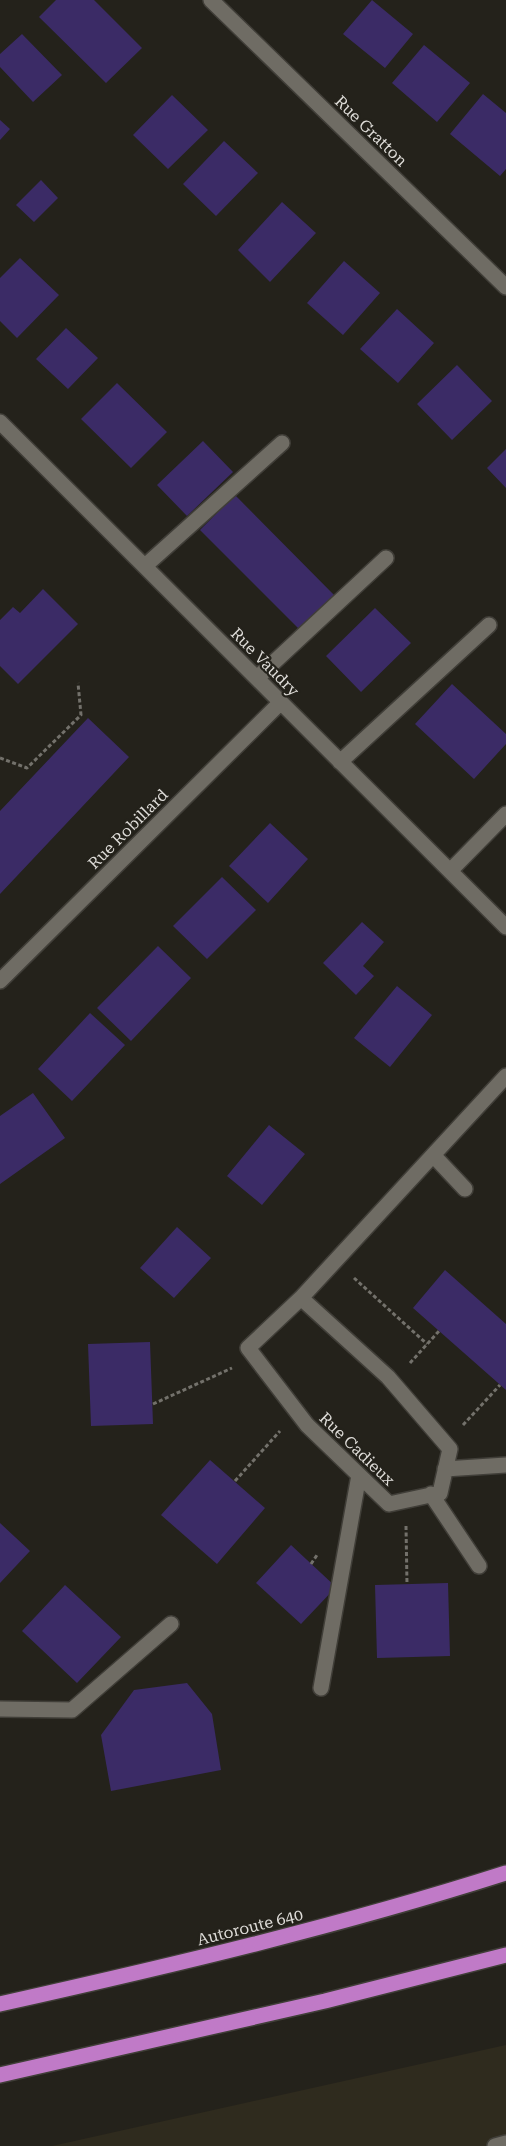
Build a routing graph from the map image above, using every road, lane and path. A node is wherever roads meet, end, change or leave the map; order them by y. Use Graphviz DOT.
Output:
graph roads {
  1 [pos="212,0"];
  2 [pos="506,287"];
  3 [pos="0,422"];
  4 [pos="282,443"];
  5 [pos="386,558"];
  6 [pos="144,566"];
  7 [pos="489,625"];
  8 [pos="257,678"];
  9 [pos="78,683"];
  10 [pos="280,702"];
  11 [pos="0,758"];
  12 [pos="340,762"];
  13 [pos="506,814"];
  14 [pos="450,871"];
  15 [pos="506,927"];
  16 [pos="0,981"];
  17 [pos="506,1076"];
  18 [pos="433,1156"];
  19 [pos="466,1189"];
  20 [pos="335,1261"];
  21 [pos="300,1298"];
  22 [pos="439,1331"];
  23 [pos="427,1344"];
  24 [pos="255,1358"];
  25 [pos="393,1382"];
  26 [pos="500,1385"];
  27 [pos="153,1404"];
  28 [pos="297,1412"];
  29 [pos="446,1443"];
  30 [pos="506,1465"];
  31 [pos="445,1470"];
  32 [pos="359,1475"];
  33 [pos="234,1481"];
  34 [pos="431,1494"];
  35 [pos="405,1501"];
  36 [pos="479,1566"];
  37 [pos="407,1584"];
  38 [pos="171,1624"];
  39 [pos="321,1688"];
  40 [pos="0,1710"];
  41 [pos="506,1873"];
  42 [pos="506,1955"];
  43 [pos="0,2004"];
  44 [pos="0,2075"];
  45 [pos="506,2143"];
  46 [pos="495,2146"];
  1 -- 2 [label="street, Rue Gratton"];
  3 -- 6 [label="street, Rue Vaudry"];
  4 -- 6 [label="street"];
  5 -- 8 [label="street"];
  6 -- 8 [label="street, Rue Vaudry"];
  7 -- 12 [label="street"];
  8 -- 10 [label="street, Rue Vaudry"];
  9 -- 11 [label="path"];
  10 -- 12 [label="street, Rue Vaudry"];
  10 -- 16 [label="street, Rue Robillard"];
  12 -- 14 [label="street, Rue Vaudry"];
  13 -- 14 [label="street"];
  14 -- 15 [label="street, Rue Vaudry"];
  17 -- 18 [label="street"];
  18 -- 19 [label="street"];
  18 -- 20 [label="street"];
  20 -- 21 [label="street"];
  20 -- 23 [label="path"];
  21 -- 24 [label="street"];
  21 -- 25 [label="street"];
  22 -- 23 [label="path"];
  23 -- 25 [label="path"];
  24 -- 27 [label="path"];
  24 -- 28 [label="street, Rue Cadieux"];
  25 -- 29 [label="street"];
  26 -- 29 [label="path"];
  28 -- 32 [label="street, Rue Cadieux"];
  28 -- 33 [label="path"];
  29 -- 31 [label="street"];
  30 -- 31 [label="street"];
  31 -- 34 [label="street"];
  32 -- 35 [label="street, Rue Cadieux"];
  32 -- 39 [label="street"];
  34 -- 35 [label="street, Rue Cadieux"];
  34 -- 36 [label="street"];
  35 -- 37 [label="path"];
  38 -- 40 [label="street"];
  41 -- 43 [label="highway, Autoroute 640"];
  42 -- 44 [label="highway"];
  45 -- 46 [label="street"];
}
